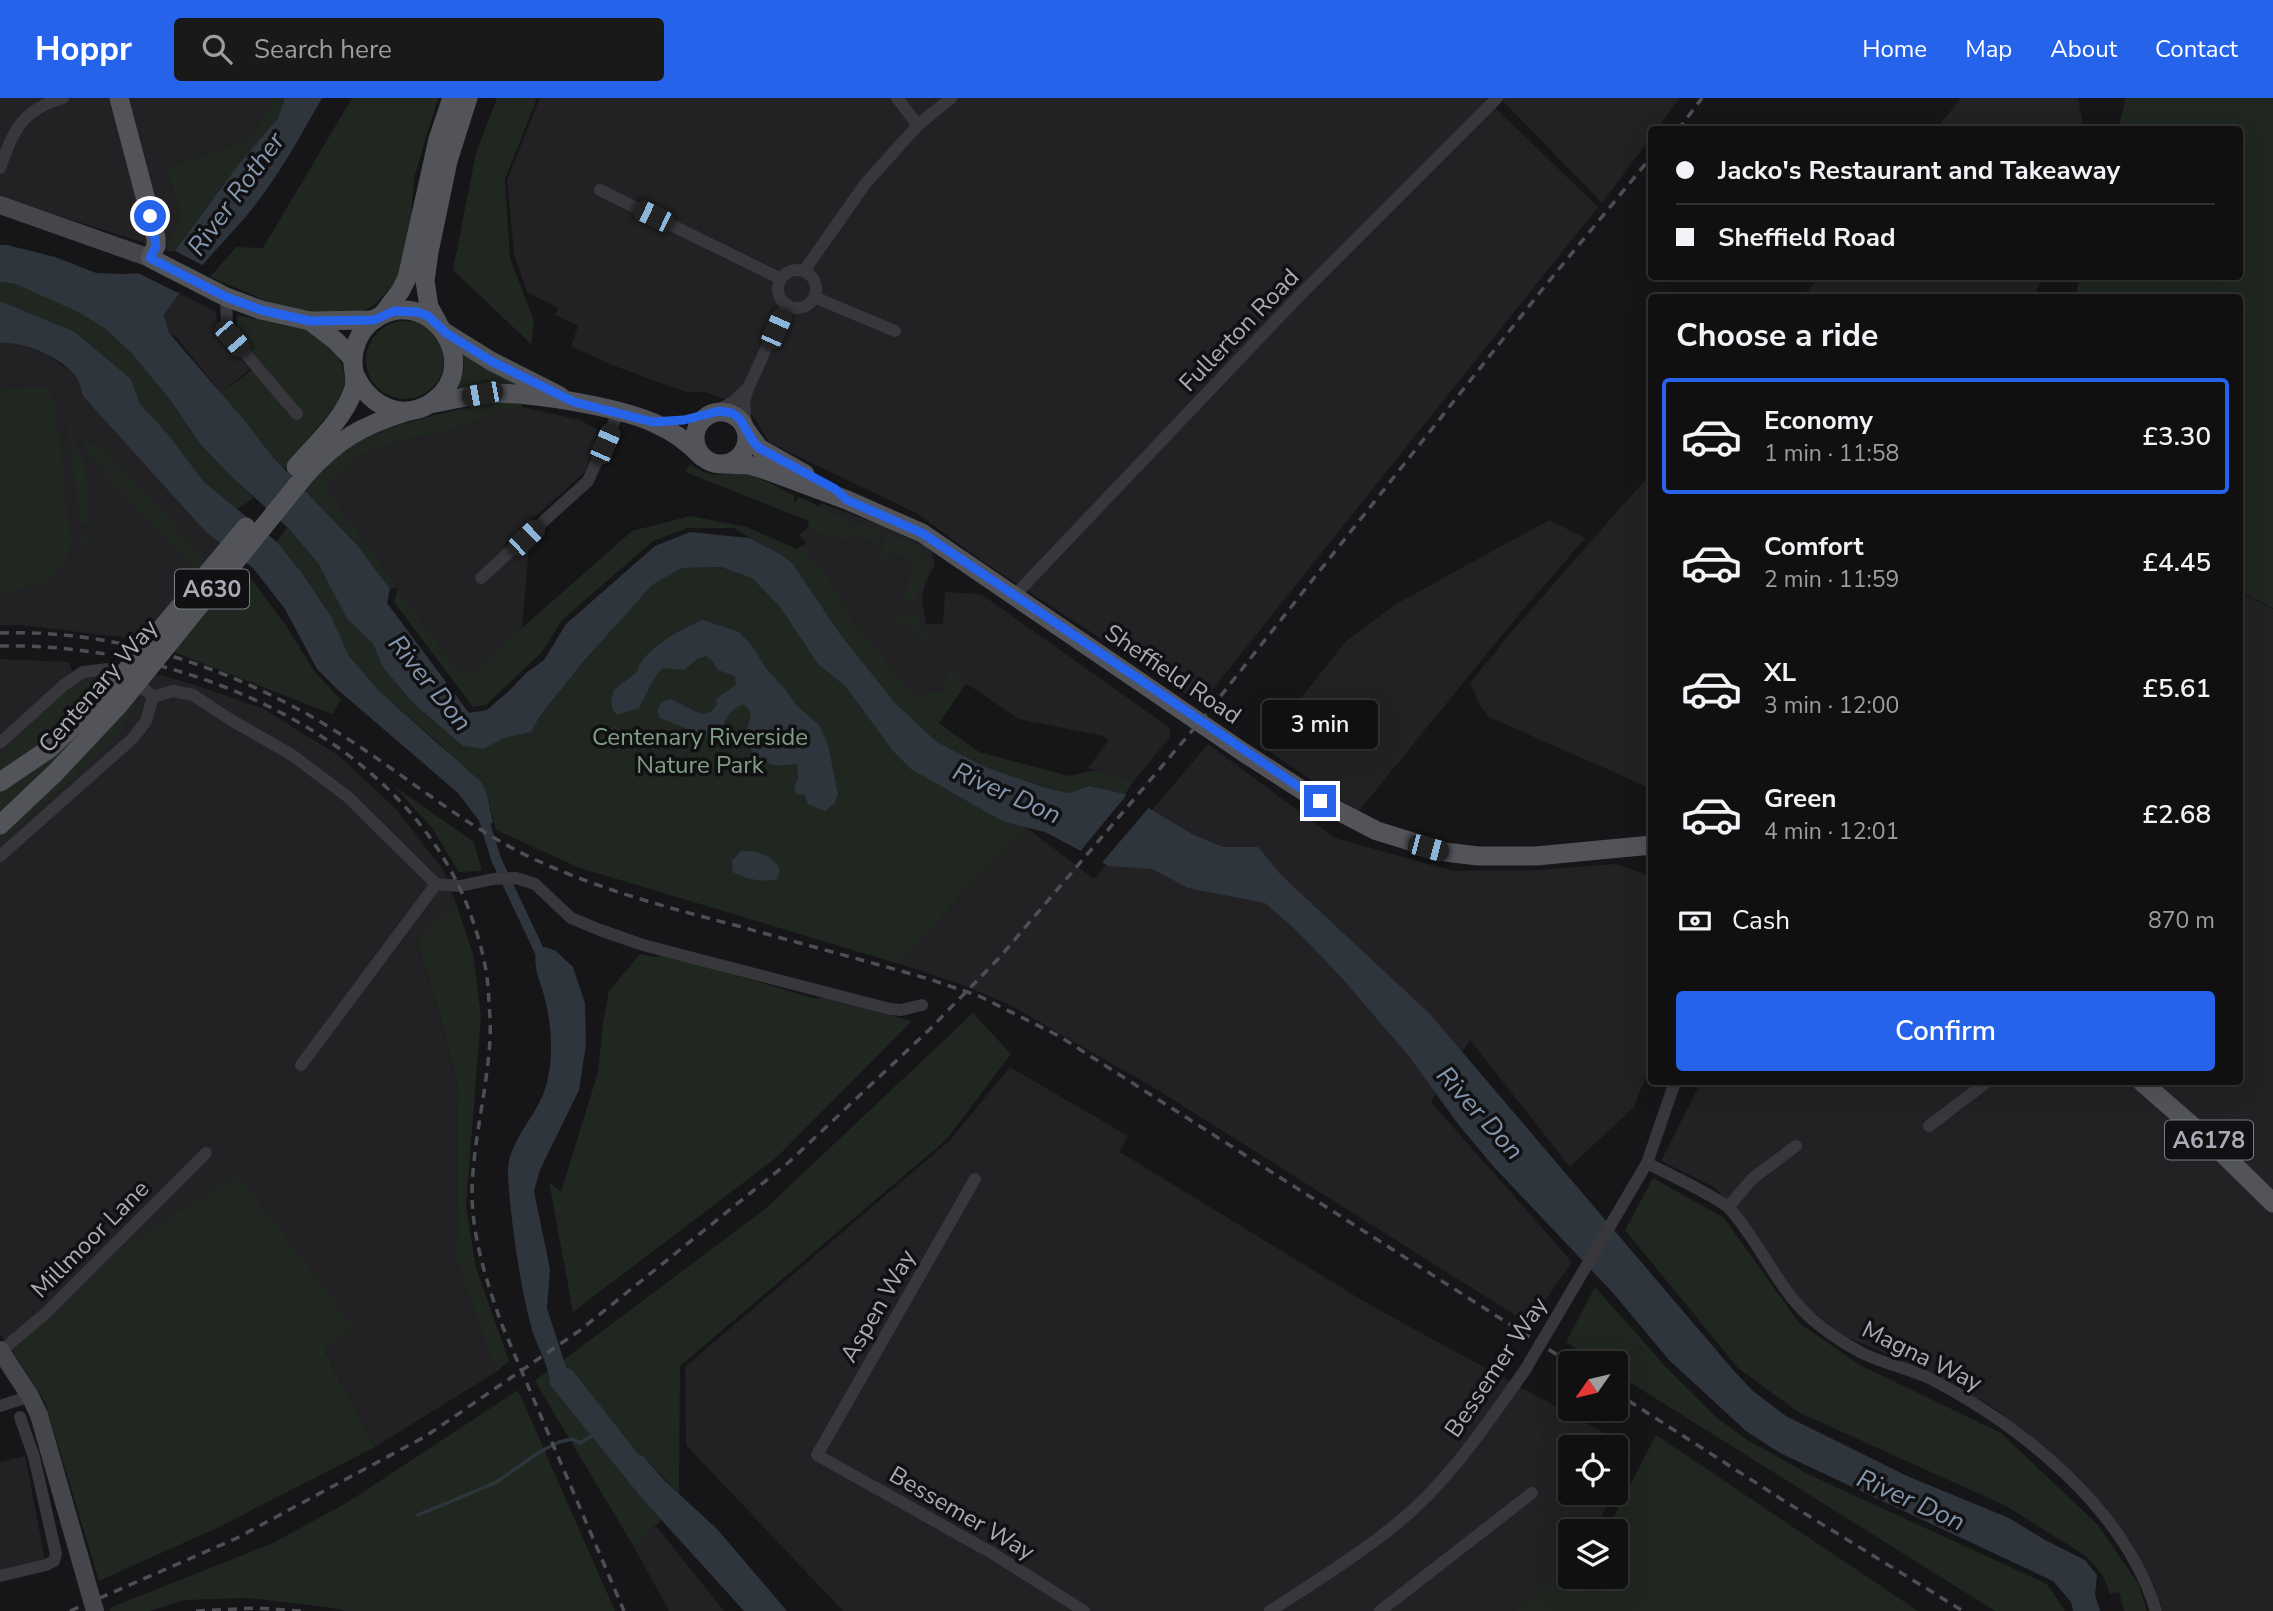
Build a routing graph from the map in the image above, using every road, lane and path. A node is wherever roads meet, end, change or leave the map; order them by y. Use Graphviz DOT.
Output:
graph roads {
  1 [pos="63,98"];
  2 [pos="119,98"];
  3 [pos="452,98"];
  4 [pos="468,98"];
  5 [pos="897,98"];
  6 [pos="951,98"];
  7 [pos="1497,99"];
  8 [pos="918,125"];
  9 [pos="0,168"];
  10 [pos="600,190"];
  11 [pos="0,205"];
  12 [pos="153,260"];
  13 [pos="804,271"];
  14 [pos="781,279"];
  15 [pos="226,297"];
  16 [pos="814,297"];
  17 [pos="787,304"];
  18 [pos="378,317"];
  19 [pos="310,321"];
  20 [pos="442,328"];
  21 [pos="895,331"];
  22 [pos="354,368"];
  23 [pos="748,388"];
  24 [pos="574,402"];
  25 [pos="419,408"];
  26 [pos="618,413"];
  27 [pos="710,413"];
  28 [pos="297,414"];
  29 [pos="653,422"];
  30 [pos="746,429"];
  31 [pos="702,457"];
  32 [pos="725,464"];
  33 [pos="301,470"];
  34 [pos="847,500"];
  35 [pos="481,578"];
  36 [pos="1015,595"];
  37 [pos="153,696"];
  38 [pos="112,701"];
  39 [pos="0,743"];
  40 [pos="0,782"];
  41 [pos="0,825"];
  42 [pos="1648,845"];
  43 [pos="0,856"];
  44 [pos="436,884"];
  45 [pos="922,1004"];
  46 [pos="301,1065"];
  47 [pos="1674,1085"];
  48 [pos="1983,1085"];
  49 [pos="2145,1085"];
  50 [pos="1929,1126"];
  51 [pos="1796,1146"];
  52 [pos="206,1153"];
  53 [pos="1647,1163"];
  54 [pos="975,1179"];
  55 [pos="2273,1203"];
  56 [pos="1728,1207"];
  57 [pos="0,1351"];
  58 [pos="30,1396"];
  59 [pos="0,1406"];
  60 [pos="20,1418"];
  61 [pos="817,1455"];
  62 [pos="1532,1493"];
  63 [pos="0,1576"];
  64 [pos="95,1611"];
  65 [pos="1084,1611"];
  66 [pos="1270,1611"];
  67 [pos="1380,1611"];
  68 [pos="2156,1611"];
  1 -- 9 [label="street"];
  2 -- 12 [label="main road"];
  3 -- 18 [label="main road, A630"];
  4 -- 20 [label="main road"];
  5 -- 8 [label="street"];
  6 -- 8 [label="street"];
  7 -- 36 [label="street, Fullerton Road"];
  8 -- 13 [label="street"];
  10 -- 14 [label="street"];
  11 -- 12 [label="street"];
  12 -- 15 [label="main road"];
  13 -- 14 [label="street"];
  13 -- 16 [label="street"];
  14 -- 17 [label="street"];
  15 -- 19 [label="main road"];
  15 -- 28 [label="street"];
  16 -- 17 [label="street"];
  16 -- 21 [label="street"];
  17 -- 23 [label="street"];
  18 -- 19 [label="main road"];
  18 -- 20 [label="main road"];
  18 -- 22 [label="main road, A630"];
  19 -- 22 [label="main road"];
  20 -- 24 [label="main road"];
  20 -- 25 [label="main road"];
  22 -- 25 [label="main road"];
  22 -- 33 [label="main road, Centenary Way / A630"];
  23 -- 27 [label="street"];
  23 -- 30 [label="street"];
  24 -- 25 [label="main road"];
  24 -- 26 [label="main road"];
  25 -- 33 [label="main road, Centenary Way / A630"];
  26 -- 29 [label="main road"];
  26 -- 35 [label="street"];
  27 -- 29 [label="main road"];
  27 -- 30 [label="main road"];
  27 -- 31 [label="main road"];
  29 -- 31 [label="main road"];
  30 -- 32 [label="main road"];
  30 -- 34 [label="main road, Sheffield Road"];
  31 -- 32 [label="main road"];
  32 -- 34 [label="main road, Sheffield Road"];
  33 -- 38 [label="main road, Centenary Way / A630, bridge"];
  34 -- 36 [label="main road, Sheffield Road"];
  36 -- 42 [label="main road, Sheffield Road"];
  37 -- 39 [label="street"];
  37 -- 43 [label="street"];
  37 -- 44 [label="street"];
  38 -- 40 [label="main road, Centenary Way / A630"];
  38 -- 41 [label="main road, Centenary Way / A630"];
  44 -- 45 [label="street"];
  44 -- 46 [label="street"];
  47 -- 53 [label="street, Bessemer Way"];
  48 -- 50 [label="street"];
  49 -- 55 [label="main road, A6178"];
  51 -- 56 [label="street"];
  52 -- 57 [label="street, Millmoor Lane"];
  53 -- 56 [label="street, Magna Way"];
  53 -- 66 [label="street, Bessemer Way, bridge"];
  54 -- 61 [label="street, Aspen Way"];
  56 -- 68 [label="street, Magna Way"];
  57 -- 58 [label="street"];
  58 -- 59 [label="street"];
  58 -- 64 [label="street, bridge"];
  60 -- 63 [label="street"];
  61 -- 65 [label="street, Bessemer Way"];
  62 -- 67 [label="street"];
}
